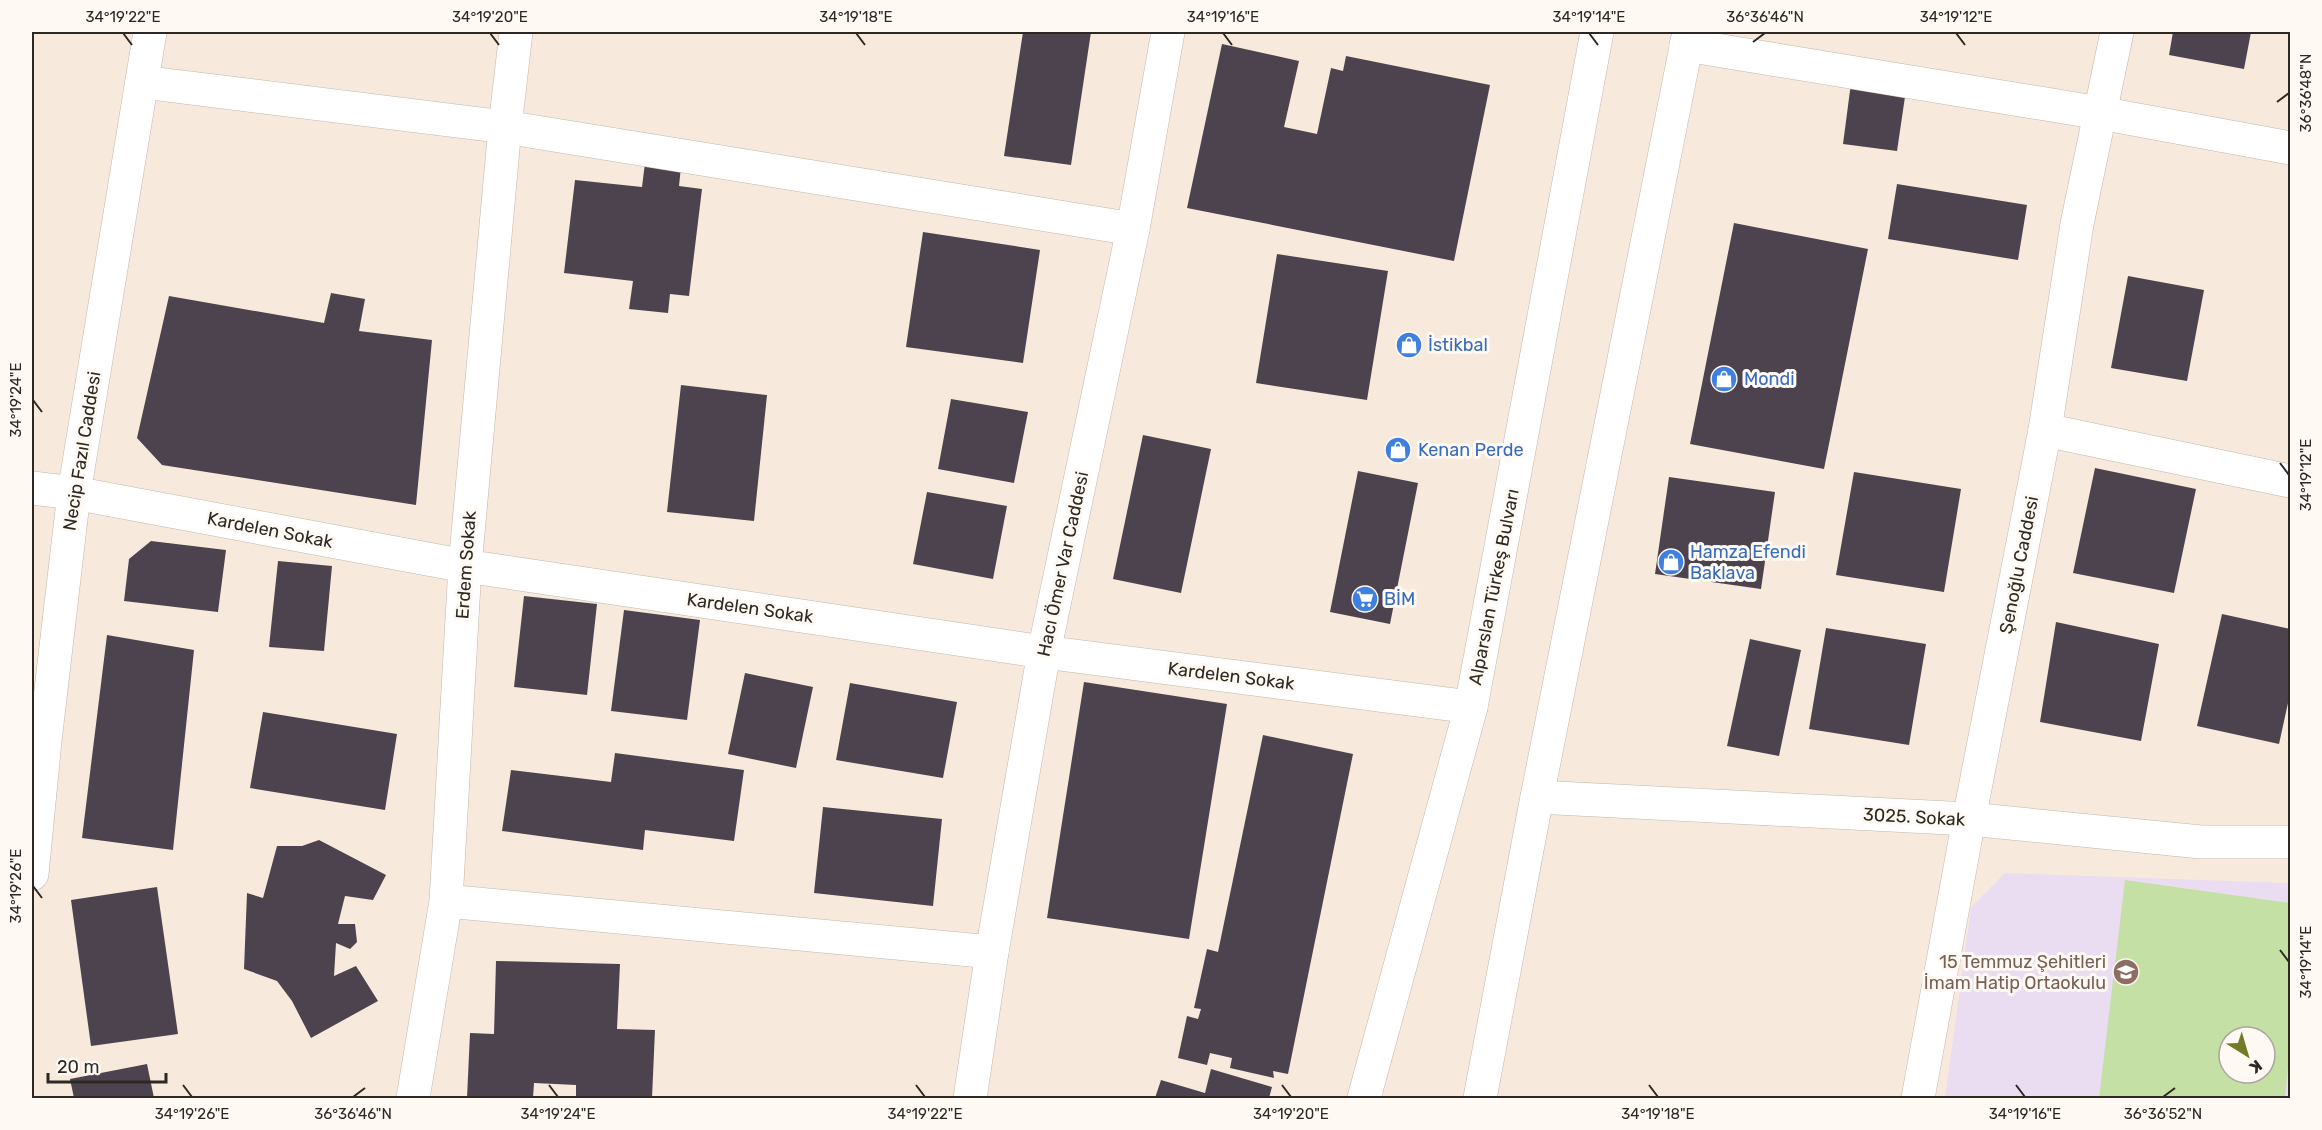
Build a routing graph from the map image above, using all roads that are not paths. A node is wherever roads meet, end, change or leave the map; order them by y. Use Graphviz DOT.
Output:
graph roads {
  1 [pos="150,32"];
  2 [pos="516,32"];
  3 [pos="1168,32"];
  4 [pos="1597,32"];
  5 [pos="2117,32"];
  6 [pos="1687,38"];
  7 [pos="142,82"];
  8 [pos="2100,113"];
  9 [pos="505,127"];
  10 [pos="2290,148"];
  11 [pos="1133,230"];
  12 [pos="2045,430"];
  13 [pos="2290,481"];
  14 [pos="32,488"];
  15 [pos="74,493"];
  16 [pos="465,566"];
  17 [pos="1044,652"];
  18 [pos="1471,707"];
  19 [pos="38,740"];
  20 [pos="1537,797"];
  21 [pos="1969,819"];
  22 [pos="2290,843"];
  23 [pos="32,874"];
  24 [pos="446,901"];
  25 [pos="992,952"];
  26 [pos="412,1098"];
  27 [pos="970,1098"];
  28 [pos="1364,1098"];
  29 [pos="1480,1098"];
  30 [pos="1918,1098"];
  1 -- 7 [label="main road, Necip Fazıl Caddesi"];
  2 -- 9 [label="main road, Erdem Sokak"];
  3 -- 11 [label="main road, Hacı Ömer Var Caddesi"];
  4 -- 18 [label="main road, Alparslan Türkeş Bulvarı"];
  5 -- 8 [label="main road, Şenoğlu Caddesi"];
  6 -- 8 [label="main road"];
  6 -- 20 [label="main road"];
  7 -- 9 [label="main road"];
  7 -- 15 [label="main road, Necip Fazıl Caddesi"];
  8 -- 10 [label="main road"];
  8 -- 12 [label="main road, Şenoğlu Caddesi"];
  9 -- 11 [label="main road"];
  9 -- 16 [label="main road, Erdem Sokak"];
  11 -- 17 [label="main road, Hacı Ömer Var Caddesi"];
  12 -- 13 [label="main road"];
  12 -- 21 [label="main road, Şenoğlu Caddesi"];
  14 -- 15 [label="main road, Kardelen Sokak"];
  15 -- 16 [label="main road, Kardelen Sokak"];
  15 -- 19 [label="main road, Necip Fazıl Caddesi"];
  16 -- 17 [label="main road, Kardelen Sokak"];
  16 -- 24 [label="main road, Erdem Sokak"];
  17 -- 18 [label="main road, Kardelen Sokak"];
  17 -- 25 [label="main road, Hacı Ömer Var Caddesi"];
  18 -- 28 [label="main road, Alparslan Türkeş Bulvarı"];
  19 -- 23 [label="main road, Necip Fazıl Caddesi"];
  20 -- 21 [label="main road, 3025. Sokak"];
  20 -- 29 [label="main road"];
  21 -- 22 [label="main road, 3025. Sokak"];
  21 -- 30 [label="main road, Şenoğlu Caddesi"];
  24 -- 25 [label="main road"];
  24 -- 26 [label="main road, Erdem Sokak"];
  25 -- 27 [label="main road, Hacı Ömer Var Caddesi"];
}
